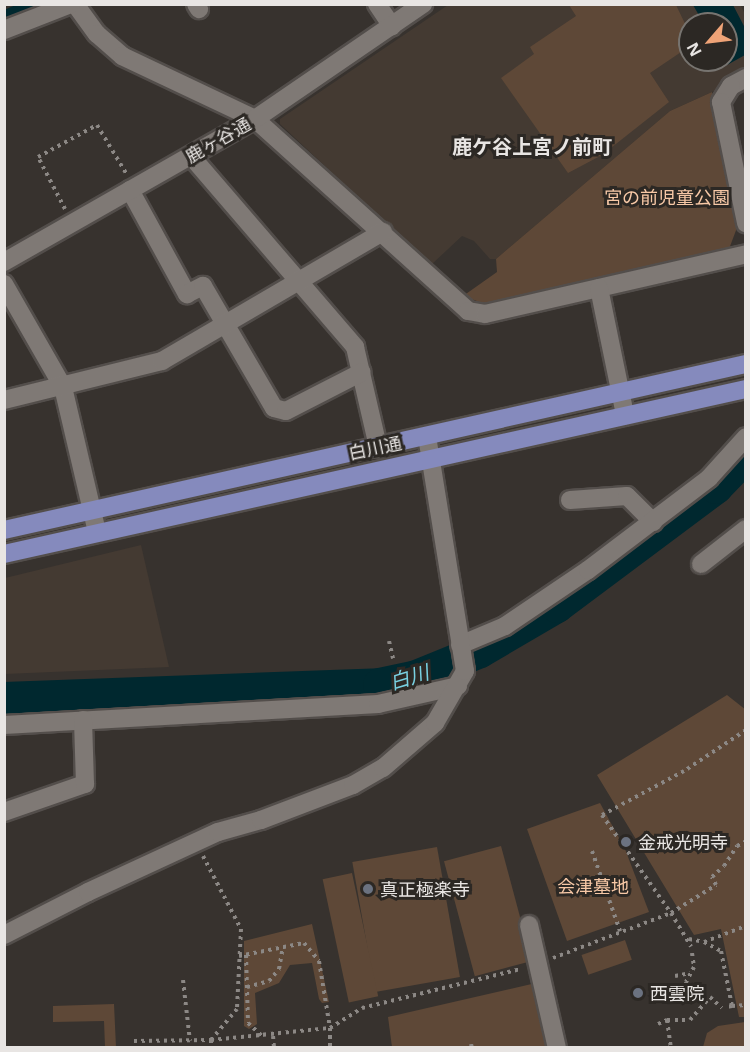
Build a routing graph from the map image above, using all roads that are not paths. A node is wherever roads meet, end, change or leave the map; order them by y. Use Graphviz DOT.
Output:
graph roads {
  1 [pos="73,4"];
  2 [pos="377,4"];
  3 [pos="423,4"];
  4 [pos="392,26"];
  5 [pos="4,30"];
  6 [pos="746,78"];
  7 [pos="255,119"];
  8 [pos="191,156"];
  9 [pos="132,189"];
  10 [pos="746,223"];
  11 [pos="383,232"];
  12 [pos="746,254"];
  13 [pos="4,262"];
  14 [pos="302,283"];
  15 [pos="4,284"];
  16 [pos="599,288"];
  17 [pos="227,327"];
  18 [pos="746,364"];
  19 [pos="362,372"];
  20 [pos="63,387"];
  21 [pos="746,389"];
  22 [pos="620,391"];
  23 [pos="4,400"];
  24 [pos="625,415"];
  25 [pos="427,436"];
  26 [pos="746,437"];
  27 [pos="378,447"];
  28 [pos="431,459"];
  29 [pos="570,500"];
  30 [pos="92,511"];
  31 [pos="653,522"];
  32 [pos="746,529"];
  33 [pos="4,530"];
  34 [pos="97,532"];
  35 [pos="4,554"];
  36 [pos="701,564"];
  37 [pos="461,648"];
  38 [pos="461,679"];
  39 [pos="83,720"];
  40 [pos="4,725"];
  41 [pos="4,812"];
  42 [pos="529,926"];
  43 [pos="4,935"];
  44 [pos="557,1047"];
  1 -- 5 [label="street"];
  1 -- 7 [label="street"];
  2 -- 4 [label="street"];
  3 -- 4 [label="street, 鹿ヶ谷通"];
  4 -- 7 [label="street, 鹿ヶ谷通"];
  6 -- 10 [label="street"];
  7 -- 8 [label="street, 鹿ヶ谷通"];
  7 -- 11 [label="street"];
  8 -- 9 [label="street, 鹿ヶ谷通"];
  8 -- 14 [label="street"];
  9 -- 13 [label="street, 鹿ヶ谷通"];
  9 -- 17 [label="street"];
  11 -- 14 [label="street"];
  11 -- 16 [label="street"];
  12 -- 16 [label="street"];
  14 -- 17 [label="street"];
  14 -- 19 [label="street"];
  15 -- 20 [label="street"];
  16 -- 22 [label="street"];
  17 -- 19 [label="street"];
  17 -- 20 [label="street"];
  18 -- 22 [label="main road, 白川通"];
  19 -- 27 [label="street"];
  20 -- 23 [label="street"];
  20 -- 30 [label="street"];
  21 -- 24 [label="main road, 白川通"];
  22 -- 24 [label="street"];
  22 -- 25 [label="main road, 白川通"];
  24 -- 28 [label="main road, 白川通"];
  25 -- 27 [label="main road, 白川通"];
  25 -- 28 [label="street"];
  26 -- 31 [label="street"];
  27 -- 30 [label="main road, 白川通"];
  28 -- 34 [label="main road, 白川通"];
  28 -- 37 [label="street"];
  29 -- 31 [label="street"];
  30 -- 33 [label="main road, 白川通"];
  30 -- 34 [label="street"];
  31 -- 37 [label="street"];
  32 -- 36 [label="street"];
  34 -- 35 [label="main road, 白川通"];
  37 -- 38 [label="street"];
  38 -- 39 [label="street"];
  38 -- 43 [label="street"];
  39 -- 40 [label="street"];
  39 -- 41 [label="street"];
  42 -- 44 [label="street"];
}
